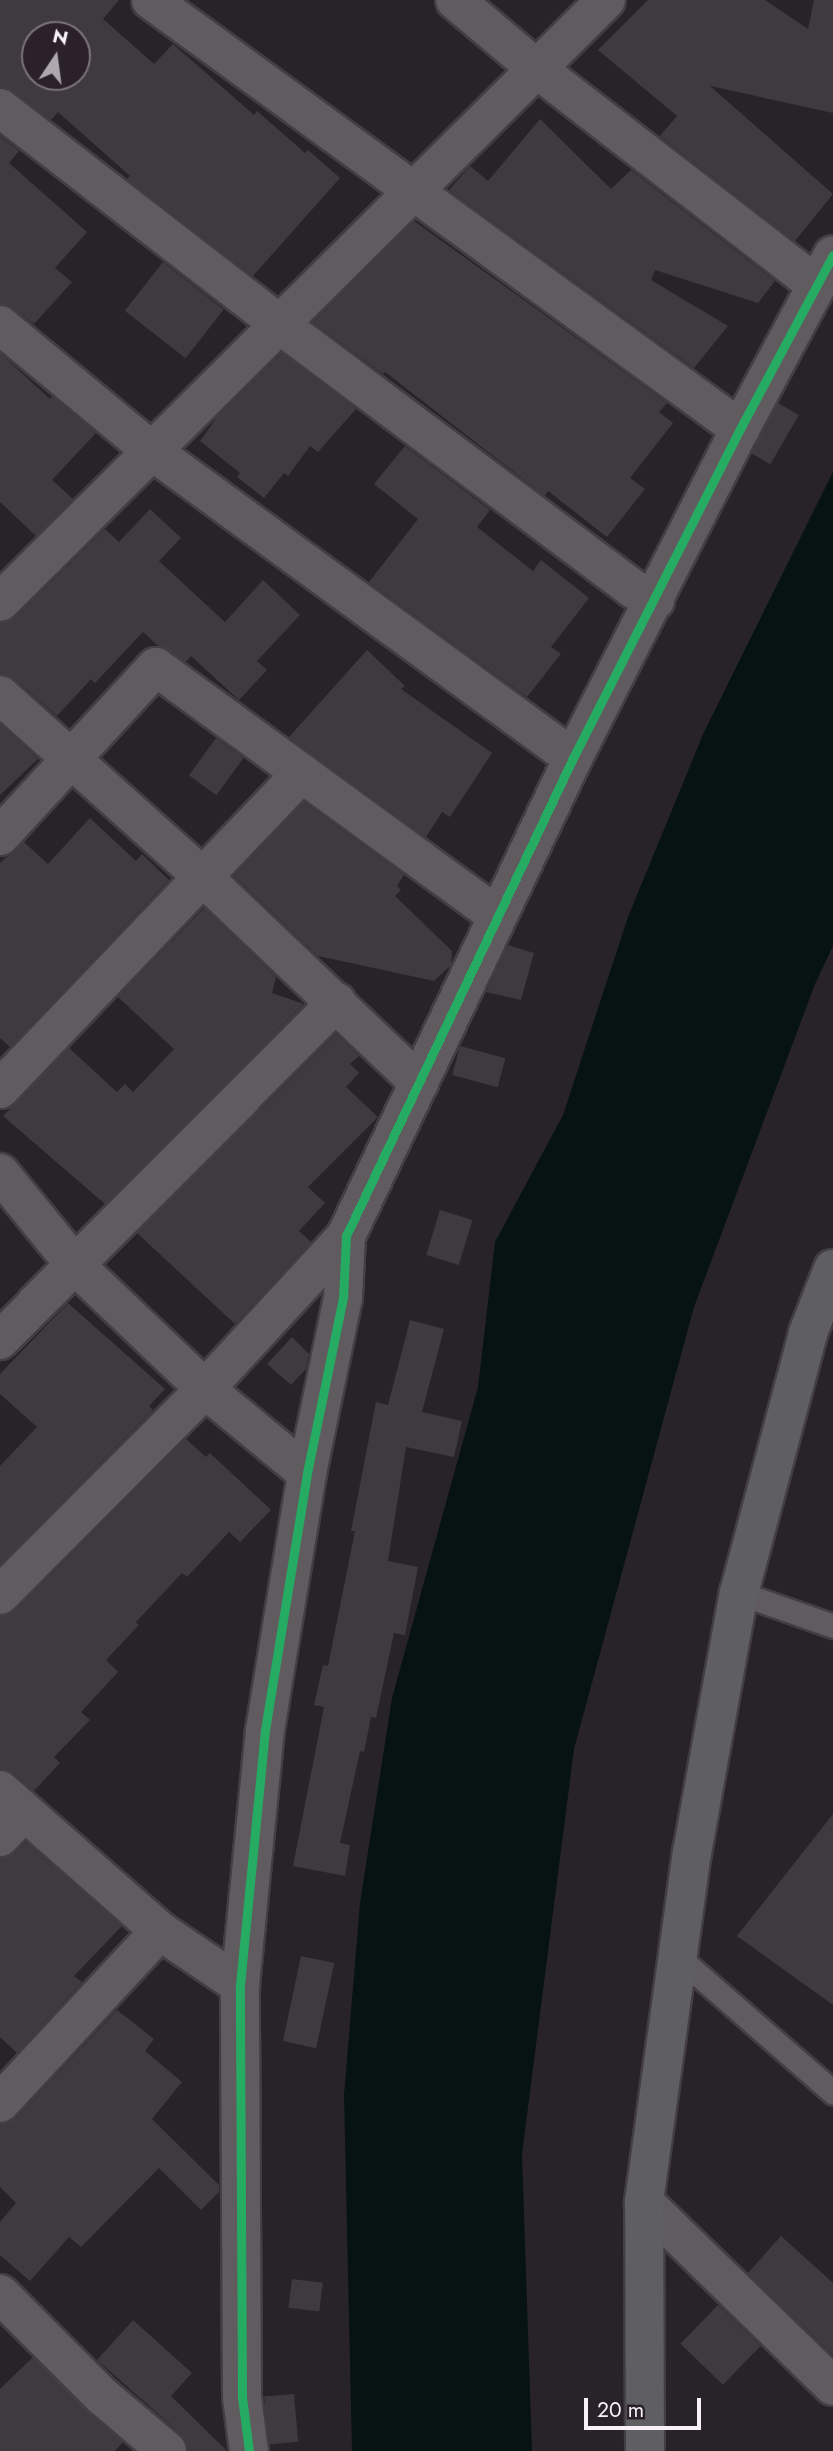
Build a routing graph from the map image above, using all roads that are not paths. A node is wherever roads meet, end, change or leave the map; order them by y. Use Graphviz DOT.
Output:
graph roads {
  1 [pos="150,0"];
  2 [pos="455,0"];
  3 [pos="606,0"];
  4 [pos="537,69"];
  5 [pos="0,108"];
  6 [pos="412,193"];
  7 [pos="825,270"];
  8 [pos="279,324"];
  9 [pos="0,325"];
  10 [pos="740,429"];
  11 [pos="152,450"];
  12 [pos="655,600"];
  13 [pos="0,602"];
  14 [pos="0,695"];
  15 [pos="573,758"];
  16 [pos="71,759"];
  17 [pos="302,774"];
  18 [pos="0,836"];
  19 [pos="202,876"];
  20 [pos="497,916"];
  21 [pos="337,1002"];
  22 [pos="419,1083"];
  23 [pos="0,1089"];
  24 [pos="0,1173"];
  25 [pos="346,1236"];
  26 [pos="75,1265"];
  27 [pos="833,1269"];
  28 [pos="0,1340"];
  29 [pos="205,1389"];
  30 [pos="306,1472"];
  31 [pos="738,1593"];
  32 [pos="0,1595"];
  33 [pos="833,1626"];
  34 [pos="8,1813"];
  35 [pos="160,1930"];
  36 [pos="678,1956"];
  37 [pos="240,1985"];
  38 [pos="833,2092"];
  39 [pos="0,2103"];
  40 [pos="643,2202"];
  41 [pos="0,2294"];
  42 [pos="833,2386"];
  43 [pos="167,2451"];
  44 [pos="249,2451"];
  45 [pos="645,2451"];
  1 -- 6 [label="street"];
  2 -- 4 [label="street"];
  3 -- 4 [label="street"];
  4 -- 6 [label="street"];
  4 -- 7 [label="street"];
  5 -- 8 [label="street"];
  6 -- 8 [label="street"];
  6 -- 10 [label="street"];
  7 -- 10 [label="street"];
  8 -- 11 [label="street"];
  8 -- 12 [label="street"];
  9 -- 11 [label="street"];
  10 -- 12 [label="street"];
  11 -- 13 [label="street"];
  11 -- 15 [label="street"];
  12 -- 15 [label="street"];
  14 -- 16 [label="street"];
  15 -- 20 [label="street"];
  16 -- 17 [label="street"];
  16 -- 18 [label="street"];
  16 -- 19 [label="street"];
  17 -- 19 [label="street"];
  17 -- 20 [label="street"];
  19 -- 21 [label="street"];
  19 -- 23 [label="street"];
  20 -- 22 [label="street"];
  21 -- 22 [label="street"];
  21 -- 26 [label="street"];
  22 -- 25 [label="street"];
  24 -- 26 [label="street"];
  25 -- 29 [label="street"];
  25 -- 30 [label="street"];
  26 -- 28 [label="street"];
  26 -- 29 [label="street"];
  27 -- 31 [label="street"];
  29 -- 30 [label="street"];
  29 -- 32 [label="street"];
  30 -- 37 [label="street"];
  31 -- 33 [label="lane"];
  31 -- 36 [label="street"];
  34 -- 35 [label="street"];
  35 -- 37 [label="street"];
  35 -- 39 [label="street"];
  36 -- 38 [label="lane"];
  36 -- 40 [label="street"];
  37 -- 44 [label="street"];
  40 -- 42 [label="street"];
  40 -- 45 [label="street"];
  41 -- 43 [label="street"];
}
